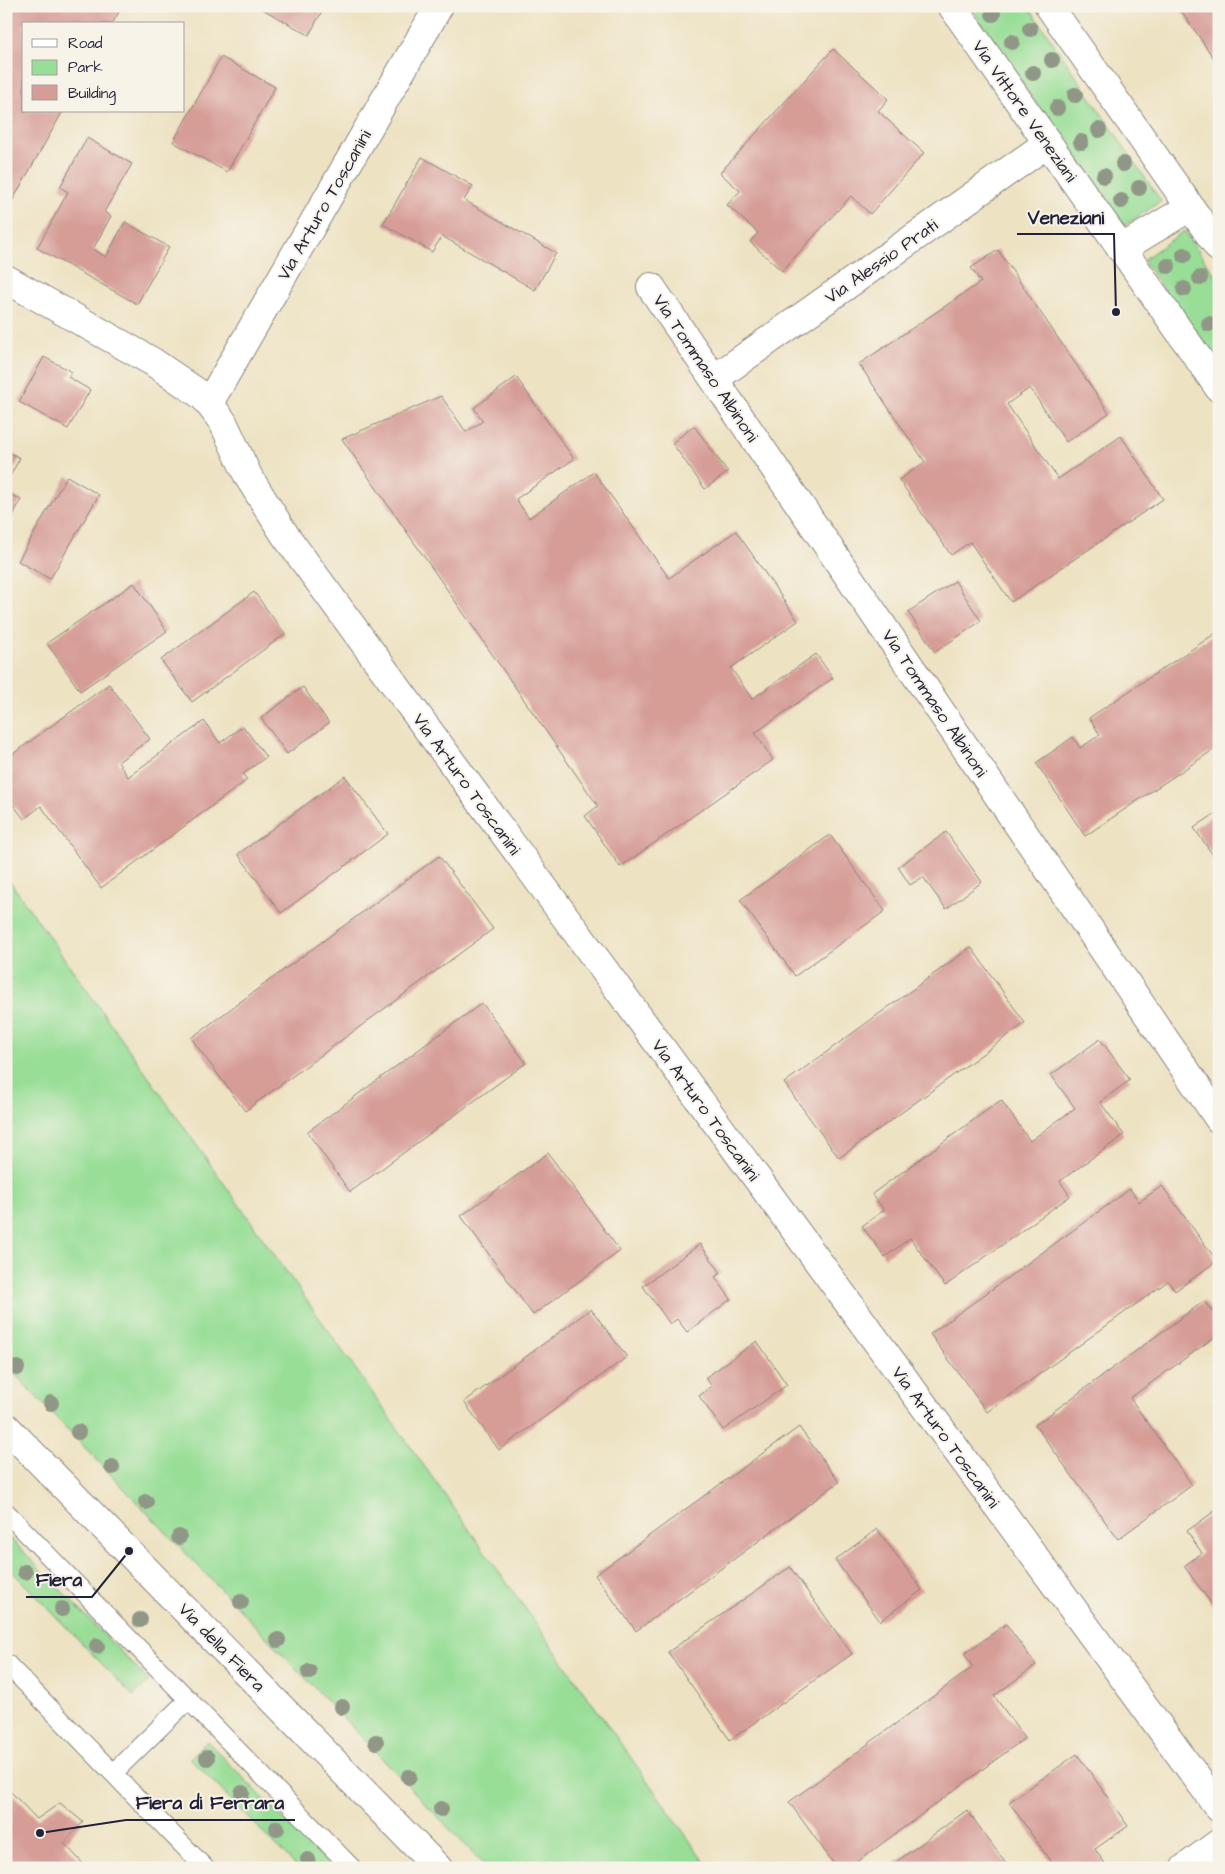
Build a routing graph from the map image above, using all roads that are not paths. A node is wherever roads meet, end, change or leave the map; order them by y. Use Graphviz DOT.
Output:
graph roads {
  1 [pos="439,6"];
  2 [pos="952,6"];
  3 [pos="1049,6"];
  4 [pos="1048,143"];
  5 [pos="1190,207"];
  6 [pos="1219,248"];
  7 [pos="1121,249"];
  8 [pos="6,279"];
  9 [pos="650,287"];
  10 [pos="714,379"];
  11 [pos="1219,388"];
  12 [pos="209,403"];
  13 [pos="1219,1119"];
  14 [pos="6,1427"];
  15 [pos="6,1512"];
  16 [pos="6,1663"];
  17 [pos="188,1699"];
  18 [pos="113,1773"];
  19 [pos="1219,1808"];
  20 [pos="1219,1843"];
  21 [pos="205,1868"];
  22 [pos="352,1868"];
  23 [pos="438,1868"];
  24 [pos="1185,1868"];
  1 -- 12 [label="street, Via Arturo Toscanini"];
  2 -- 4 [label="street, Via Vittore Veneziani"];
  3 -- 5 [label="street"];
  4 -- 7 [label="street, Via Vittore Veneziani"];
  4 -- 10 [label="street, Via Alessio Prati"];
  5 -- 6 [label="street"];
  5 -- 7 [label="street"];
  7 -- 11 [label="street, Via Vittore Veneziani"];
  8 -- 12 [label="street, Via Arturo Toscanini"];
  9 -- 10 [label="street, Via Tommaso Albinoni"];
  10 -- 13 [label="street, Via Tommaso Albinoni"];
  12 -- 19 [label="street, Via Arturo Toscanini"];
  14 -- 23 [label="street, Via della Fiera"];
  15 -- 17 [label="lane"];
  16 -- 18 [label="lane"];
  17 -- 18 [label="lane"];
  17 -- 22 [label="lane"];
  18 -- 21 [label="lane"];
  20 -- 24 [label="street"];
}
